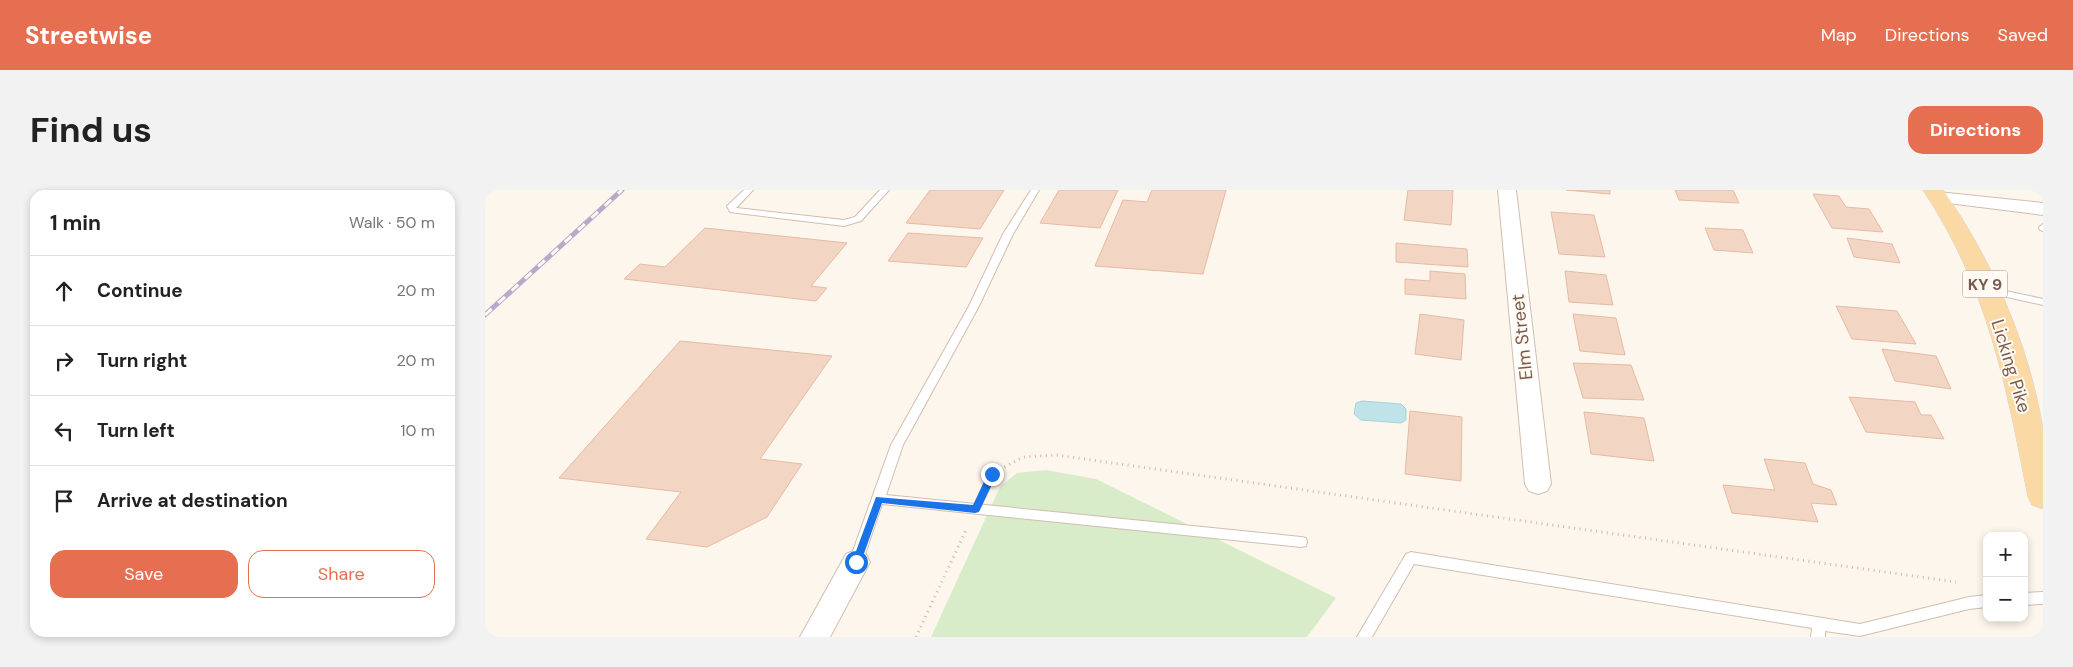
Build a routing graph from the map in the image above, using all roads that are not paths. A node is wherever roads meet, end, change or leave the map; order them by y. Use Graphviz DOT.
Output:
graph roads {
  1 [pos="749,190"];
  2 [pos="885,190"];
  3 [pos="1035,190"];
  4 [pos="1507,190"];
  5 [pos="1935,193"];
  6 [pos="2043,209"];
  7 [pos="1987,290"];
  8 [pos="2043,302"];
  9 [pos="1538,484"];
  10 [pos="2043,496"];
  11 [pos="879,499"];
  12 [pos="1301,542"];
  13 [pos="856,562"];
  14 [pos="2043,598"];
  15 [pos="2028,599"];
  16 [pos="1983,601"];
  17 [pos="1819,630"];
  18 [pos="815,637"];
  19 [pos="1365,637"];
  1 -- 2 [label="lane"];
  3 -- 11 [label="lane"];
  4 -- 9 [label="street, Elm Street"];
  5 -- 6 [label="street"];
  5 -- 7 [label="main road, Licking Pike / KY 9"];
  7 -- 8 [label="lane"];
  7 -- 10 [label="main road, Licking Pike / KY 9"];
  11 -- 12 [label="lane"];
  11 -- 13 [label="lane"];
  13 -- 18 [label="street"];
  14 -- 15 [label="lane"];
  16 -- 17 [label="lane"];
  17 -- 19 [label="lane"];
}
